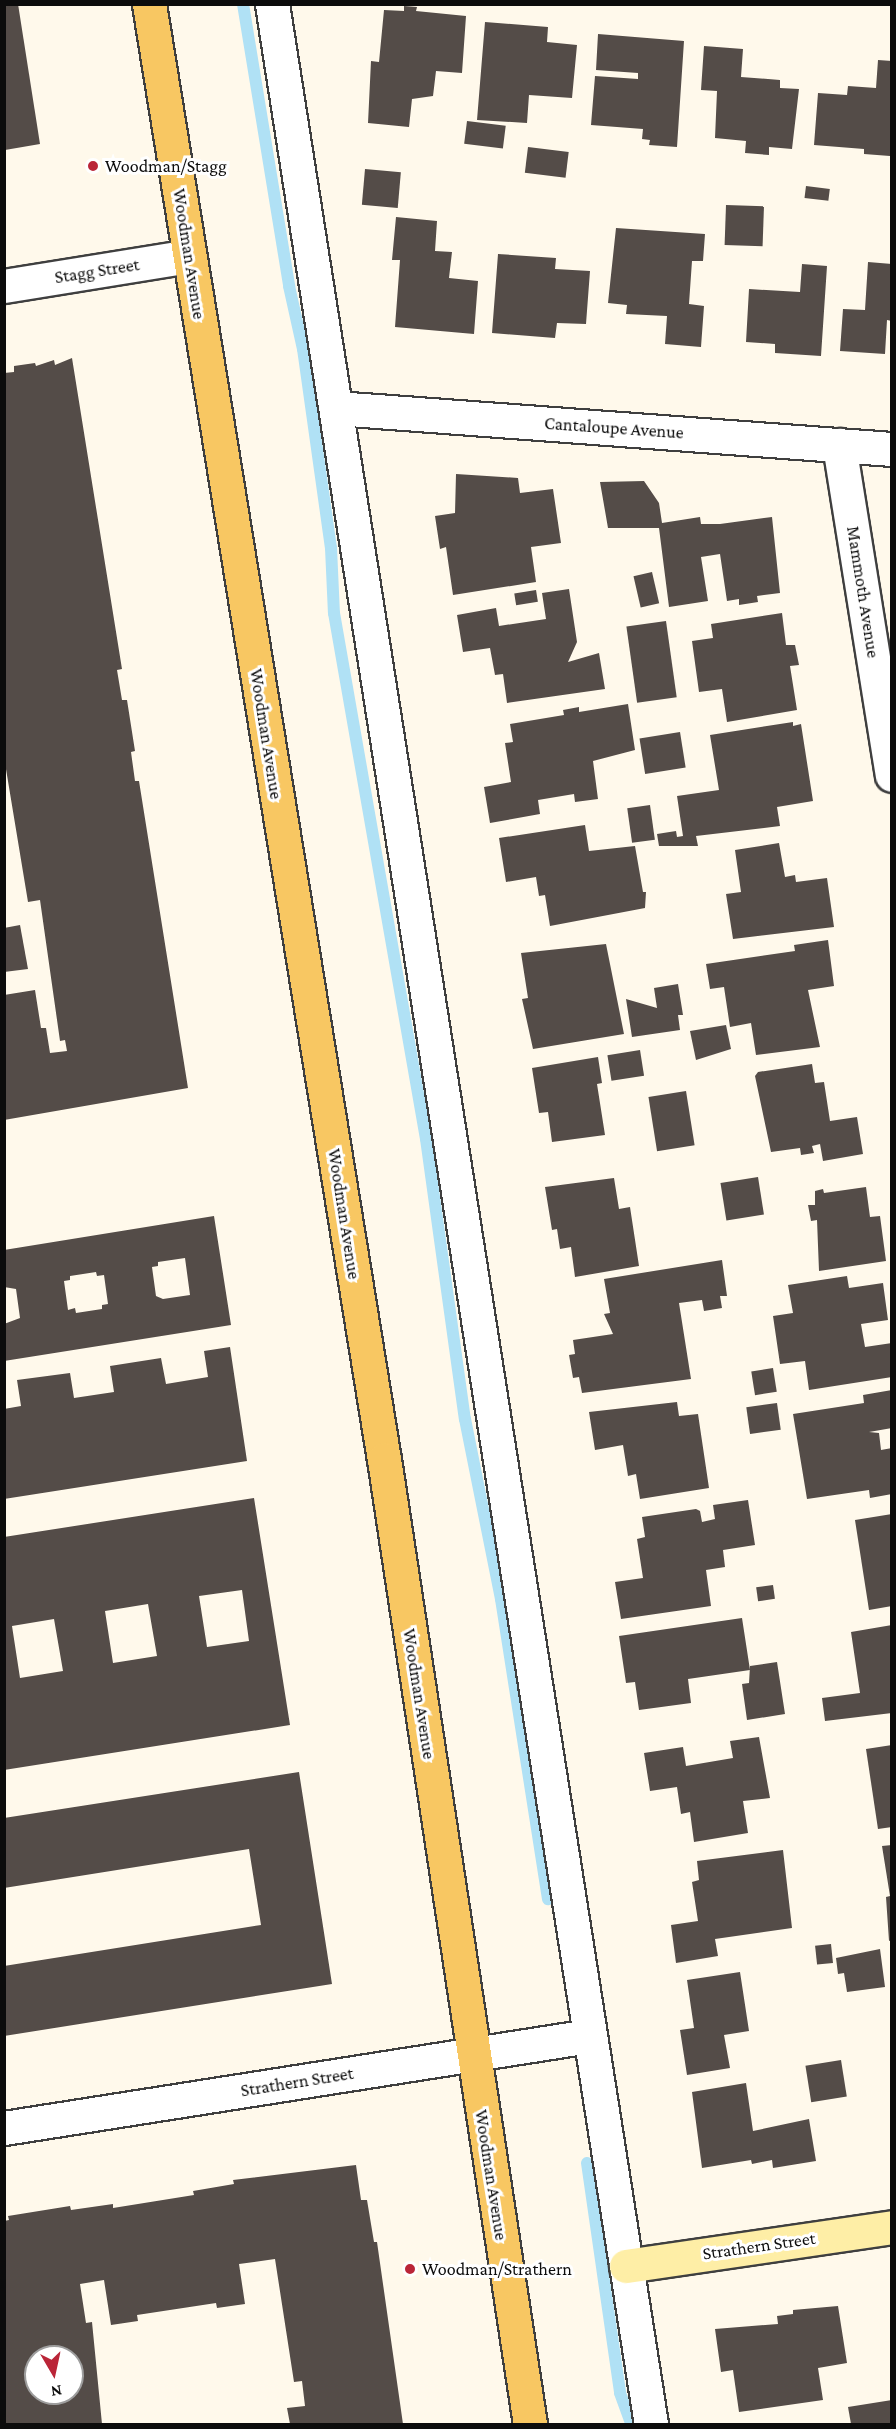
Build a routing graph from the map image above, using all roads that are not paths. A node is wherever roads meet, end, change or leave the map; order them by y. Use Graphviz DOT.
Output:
graph roads {
  1 [pos="149,4"];
  2 [pos="272,4"];
  3 [pos="189,256"];
  4 [pos="4,286"];
  5 [pos="336,408"];
  6 [pos="840,445"];
  7 [pos="891,449"];
  8 [pos="891,775"];
  9 [pos="589,2036"];
  10 [pos="472,2055"];
  11 [pos="4,2128"];
  12 [pos="891,2227"];
  13 [pos="626,2266"];
  14 [pos="530,2424"];
  15 [pos="651,2424"];
  1 -- 3 [label="main road, Woodman Avenue"];
  2 -- 5 [label="street"];
  3 -- 4 [label="street, Stagg Street"];
  3 -- 10 [label="main road, Woodman Avenue"];
  5 -- 6 [label="street, Cantaloupe Avenue"];
  5 -- 9 [label="street"];
  6 -- 7 [label="street, Cantaloupe Avenue"];
  6 -- 8 [label="street, Mammoth Avenue"];
  9 -- 10 [label="street, Strathern Street"];
  9 -- 13 [label="street"];
  10 -- 11 [label="street, Strathern Street"];
  10 -- 14 [label="main road, Woodman Avenue"];
  12 -- 13 [label="street, Strathern Street"];
  13 -- 15 [label="street"];
}
